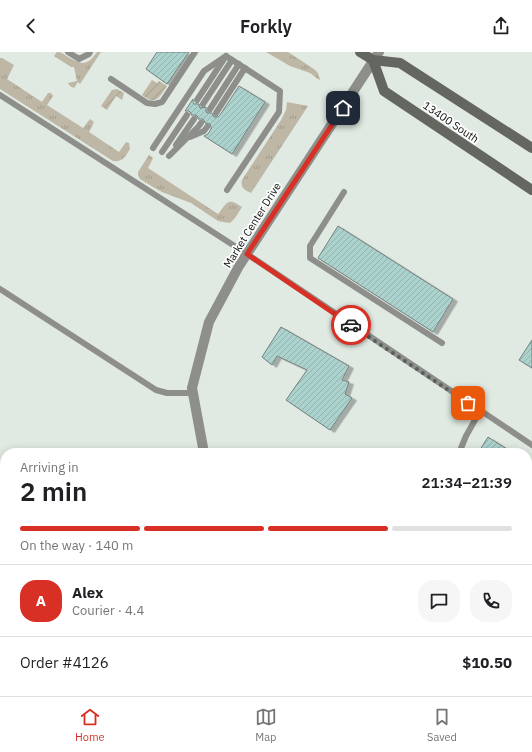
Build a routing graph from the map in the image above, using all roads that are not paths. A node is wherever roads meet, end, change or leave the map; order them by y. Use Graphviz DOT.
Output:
graph roads {
  1 [pos="68,52"];
  2 [pos="90,52"];
  3 [pos="195,52"];
  4 [pos="360,52"];
  5 [pos="226,56"];
  6 [pos="376,56"];
  7 [pos="232,60"];
  8 [pos="239,64"];
  9 [pos="245,68"];
  10 [pos="111,79"];
  11 [pos="0,95"];
  12 [pos="197,100"];
  13 [pos="203,104"];
  14 [pos="188,115"];
  15 [pos="194,119"];
  16 [pos="201,123"];
  17 [pos="207,127"];
  18 [pos="186,138"];
  19 [pos="153,148"];
  20 [pos="532,148"];
  21 [pos="162,152"];
  22 [pos="227,190"];
  23 [pos="532,190"];
  24 [pos="344,192"];
  25 [pos="247,254"];
  26 [pos="0,289"];
  27 [pos="442,343"];
  28 [pos="193,393"];
  29 [pos="480,411"];
  30 [pos="532,445"];
  31 [pos="203,448"];
  32 [pos="461,448"];
  1 -- 2 [label="lane"];
  3 -- 10 [label="lane"];
  4 -- 6 [label="main road, 13400 South"];
  5 -- 7 [label="lane"];
  5 -- 12 [label="lane"];
  5 -- 19 [label="lane"];
  6 -- 20 [label="main road, 13400 South"];
  6 -- 23 [label="main road, 13400 South"];
  6 -- 25 [label="street, Market Center Drive"];
  7 -- 8 [label="lane"];
  7 -- 13 [label="lane"];
  8 -- 9 [label="lane"];
  8 -- 9 [label="lane"];
  9 -- 22 [label="lane"];
  11 -- 25 [label="lane"];
  14 -- 21 [label="lane"];
  15 -- 18 [label="lane"];
  16 -- 18 [label="lane"];
  17 -- 18 [label="lane"];
  24 -- 27 [label="lane"];
  25 -- 28 [label="street, Market Center Drive"];
  25 -- 29 [label="lane"];
  26 -- 28 [label="lane"];
  28 -- 31 [label="street, Market Center Drive"];
  29 -- 30 [label="lane"];
  29 -- 32 [label="lane"];
}
